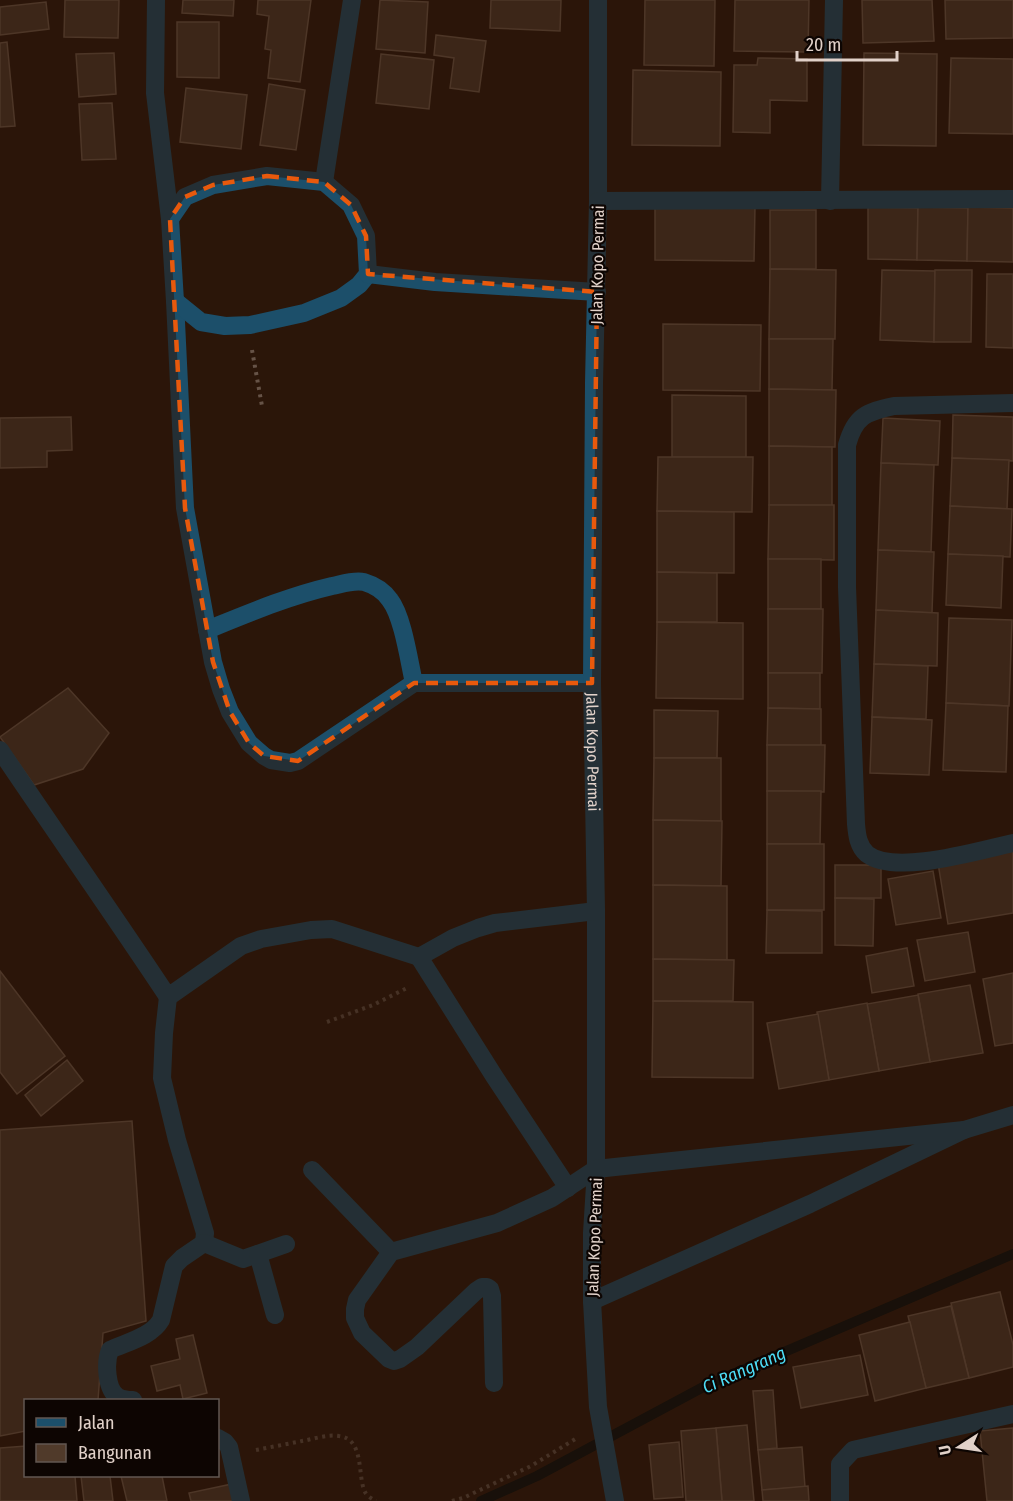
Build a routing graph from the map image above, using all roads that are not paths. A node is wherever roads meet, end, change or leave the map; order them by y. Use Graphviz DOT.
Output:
graph roads {
  1 [pos="156,0"];
  2 [pos="352,0"];
  3 [pos="598,0"];
  4 [pos="834,0"];
  5 [pos="324,182"];
  6 [pos="1013,199"];
  7 [pos="598,201"];
  8 [pos="830,201"];
  9 [pos="170,219"];
  10 [pos="368,274"];
  11 [pos="597,292"];
  12 [pos="175,301"];
  13 [pos="1013,403"];
  14 [pos="207,630"];
  15 [pos="414,683"];
  16 [pos="592,683"];
  17 [pos="0,750"];
  18 [pos="1013,843"];
  19 [pos="596,911"];
  20 [pos="419,957"];
  21 [pos="168,997"];
  22 [pos="1013,1115"];
  23 [pos="964,1130"];
  24 [pos="596,1169"];
  25 [pos="312,1170"];
  26 [pos="567,1188"];
  27 [pos="204,1244"];
  28 [pos="286,1244"];
  29 [pos="391,1252"];
  30 [pos="258,1254"];
  31 [pos="592,1301"];
  32 [pos="276,1315"];
  33 [pos="494,1383"];
  34 [pos="124,1399"];
  35 [pos="1013,1414"];
  36 [pos="219,1439"];
  37 [pos="241,1501"];
  38 [pos="615,1501"];
  39 [pos="840,1501"];
  1 -- 9 [label="street"];
  2 -- 5 [label="street"];
  3 -- 7 [label="street, Jalan Kopo Permai"];
  4 -- 8 [label="street"];
  5 -- 9 [label="street"];
  5 -- 10 [label="street"];
  6 -- 8 [label="street"];
  7 -- 8 [label="street"];
  7 -- 11 [label="street, Jalan Kopo Permai"];
  9 -- 12 [label="street"];
  10 -- 11 [label="street"];
  10 -- 12 [label="street"];
  11 -- 16 [label="street, Jalan Kopo Permai"];
  12 -- 14 [label="street"];
  13 -- 18 [label="street"];
  14 -- 15 [label="street"];
  14 -- 15 [label="street"];
  15 -- 16 [label="street"];
  16 -- 19 [label="street, Jalan Kopo Permai"];
  17 -- 21 [label="street"];
  19 -- 20 [label="street"];
  19 -- 24 [label="street, Jalan Kopo Permai"];
  20 -- 21 [label="street"];
  20 -- 26 [label="street"];
  21 -- 27 [label="street"];
  22 -- 23 [label="street"];
  23 -- 24 [label="street"];
  23 -- 31 [label="street"];
  24 -- 26 [label="street"];
  24 -- 31 [label="street, Jalan Kopo Permai"];
  25 -- 29 [label="street"];
  26 -- 29 [label="street"];
  27 -- 30 [label="street"];
  27 -- 34 [label="street"];
  28 -- 30 [label="street"];
  29 -- 33 [label="street"];
  30 -- 32 [label="street"];
  31 -- 38 [label="street, Jalan Kopo Permai"];
  35 -- 39 [label="street"];
  36 -- 37 [label="street"];
}
